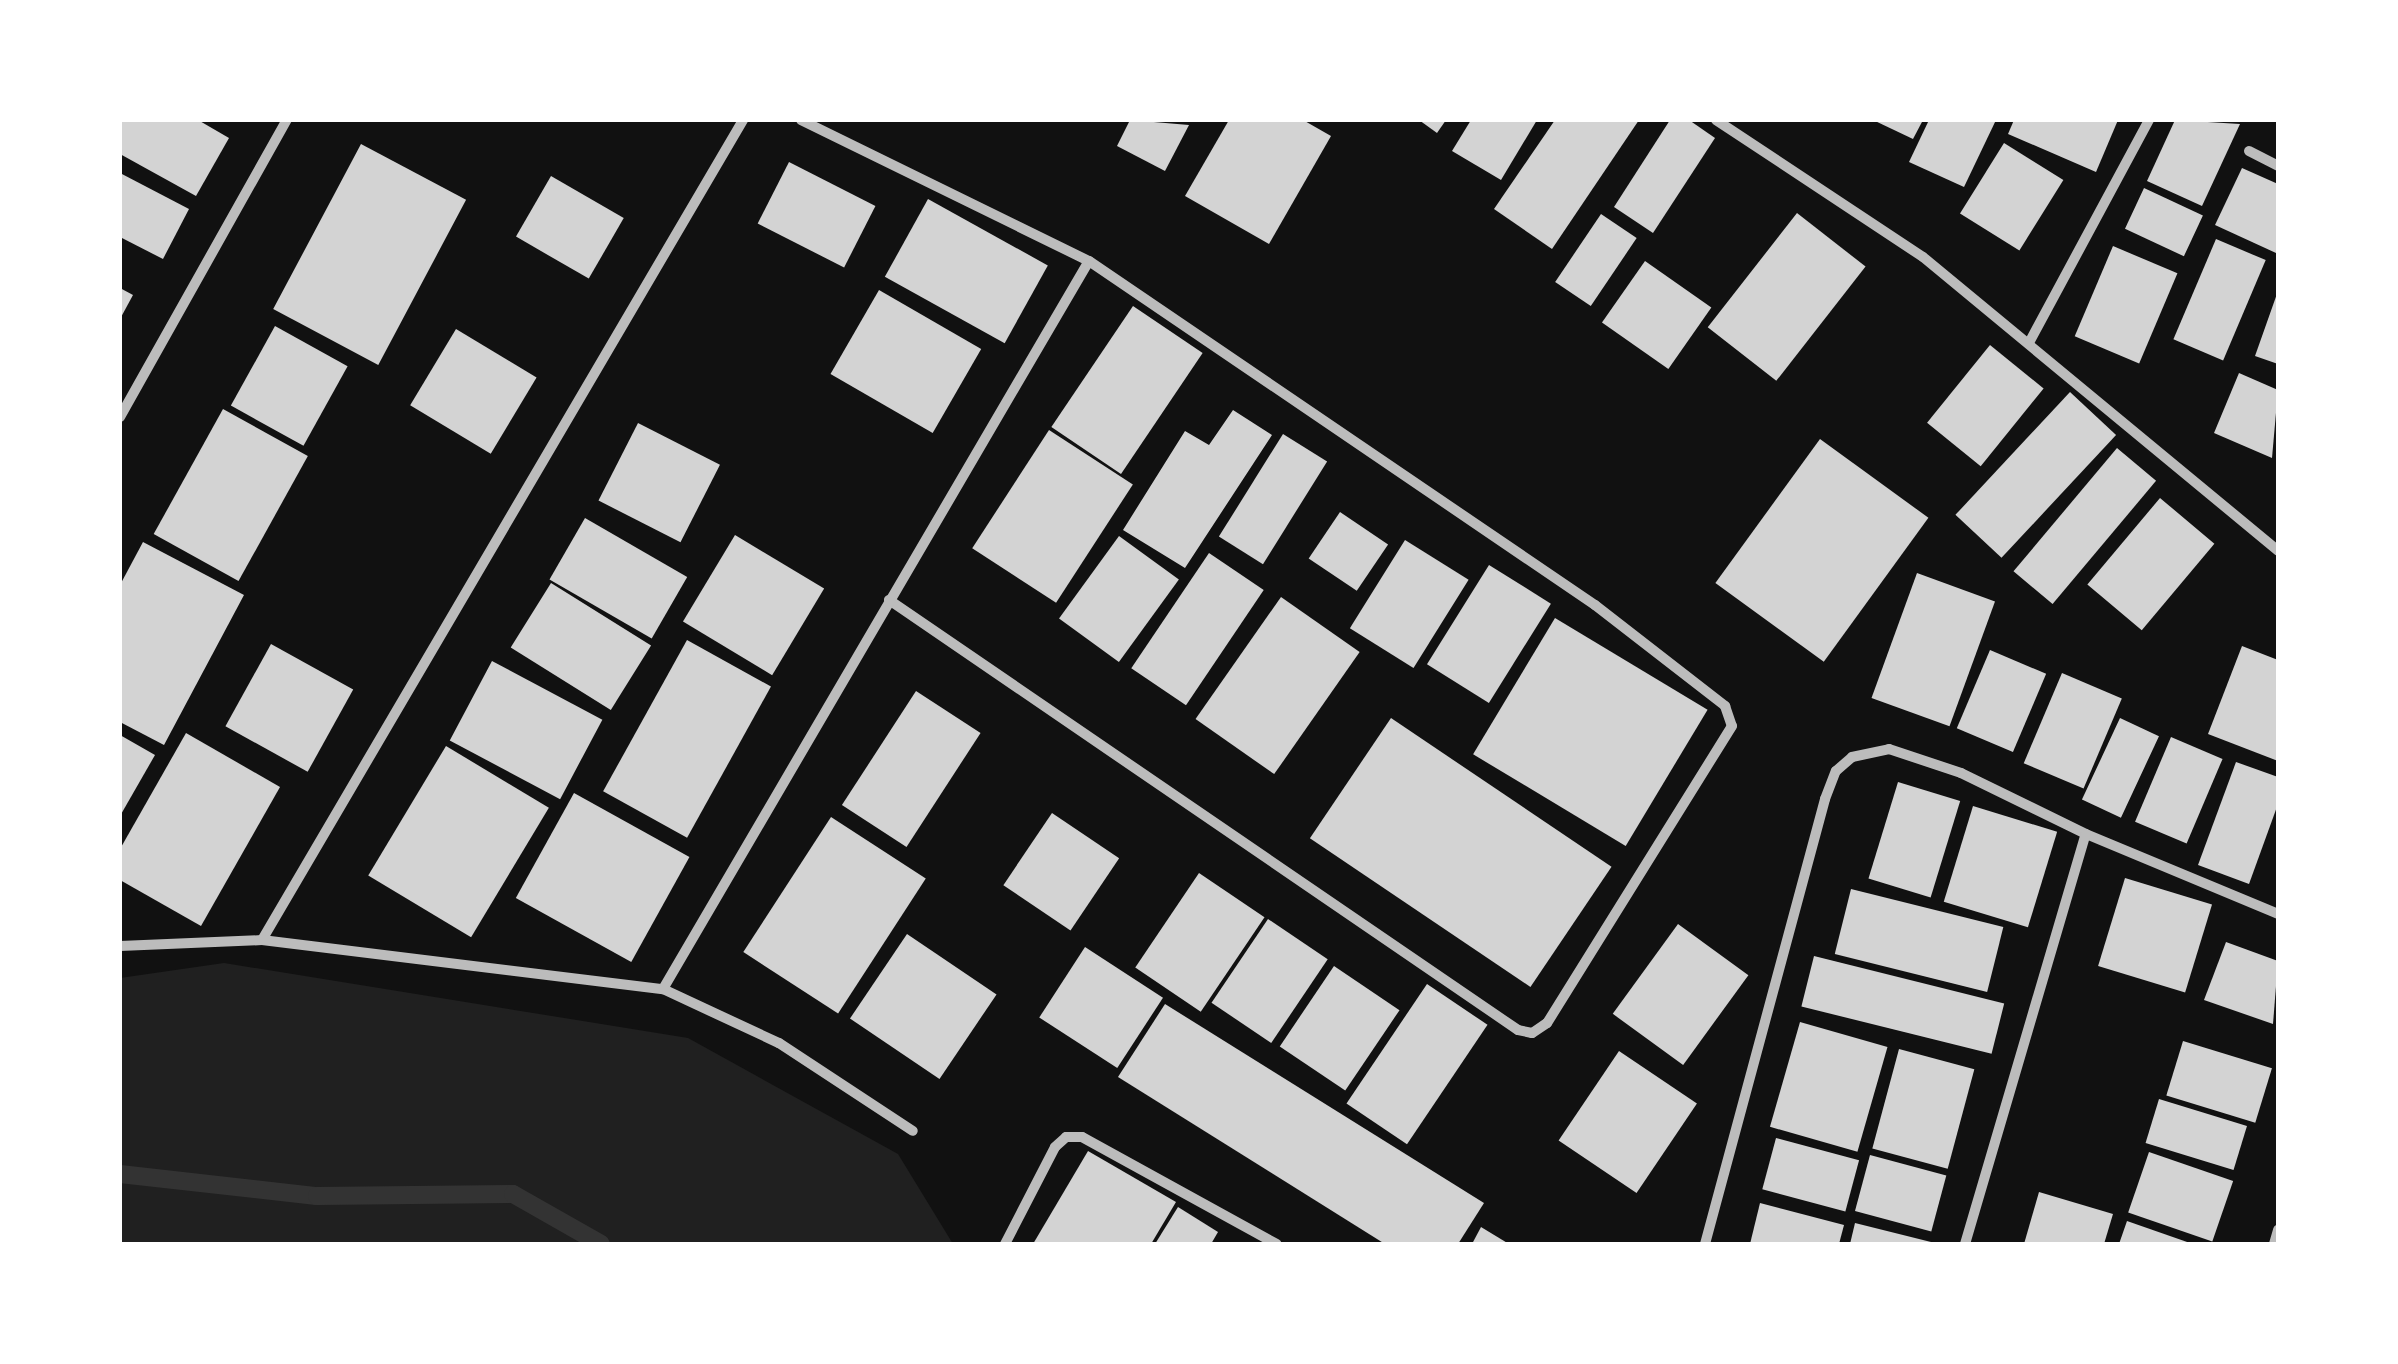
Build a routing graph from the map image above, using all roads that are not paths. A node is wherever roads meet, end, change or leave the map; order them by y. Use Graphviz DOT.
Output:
graph roads {
  1 [pos="287,120"];
  2 [pos="744,120"];
  3 [pos="800,120"];
  4 [pos="1716,120"];
  5 [pos="2149,120"];
  6 [pos="2249,151"];
  7 [pos="2278,166"];
  8 [pos="1088,262"];
  9 [pos="2030,341"];
  10 [pos="120,417"];
  11 [pos="2278,526"];
  12 [pos="2274,546"];
  13 [pos="889,600"];
  14 [pos="2086,834"];
  15 [pos="2278,914"];
  16 [pos="262,940"];
  17 [pos="120,946"];
  18 [pos="663,989"];
  19 [pos="913,1131"];
  20 [pos="2278,1230"];
  21 [pos="1005,1244"];
  22 [pos="1277,1244"];
  23 [pos="1706,1244"];
  24 [pos="1965,1244"];
  25 [pos="2274,1244"];
  1 -- 10 [label="street"];
  2 -- 16 [label="street"];
  3 -- 8 [label="street"];
  4 -- 9 [label="street"];
  5 -- 9 [label="street"];
  6 -- 7 [label="street"];
  8 -- 13 [label="street"];
  8 -- 13 [label="street"];
  9 -- 12 [label="street"];
  11 -- 12 [label="street"];
  13 -- 18 [label="street"];
  14 -- 15 [label="street"];
  14 -- 23 [label="street"];
  14 -- 24 [label="street"];
  16 -- 17 [label="street"];
  16 -- 18 [label="street"];
  18 -- 19 [label="street"];
  20 -- 25 [label="street"];
  21 -- 22 [label="street"];
}
